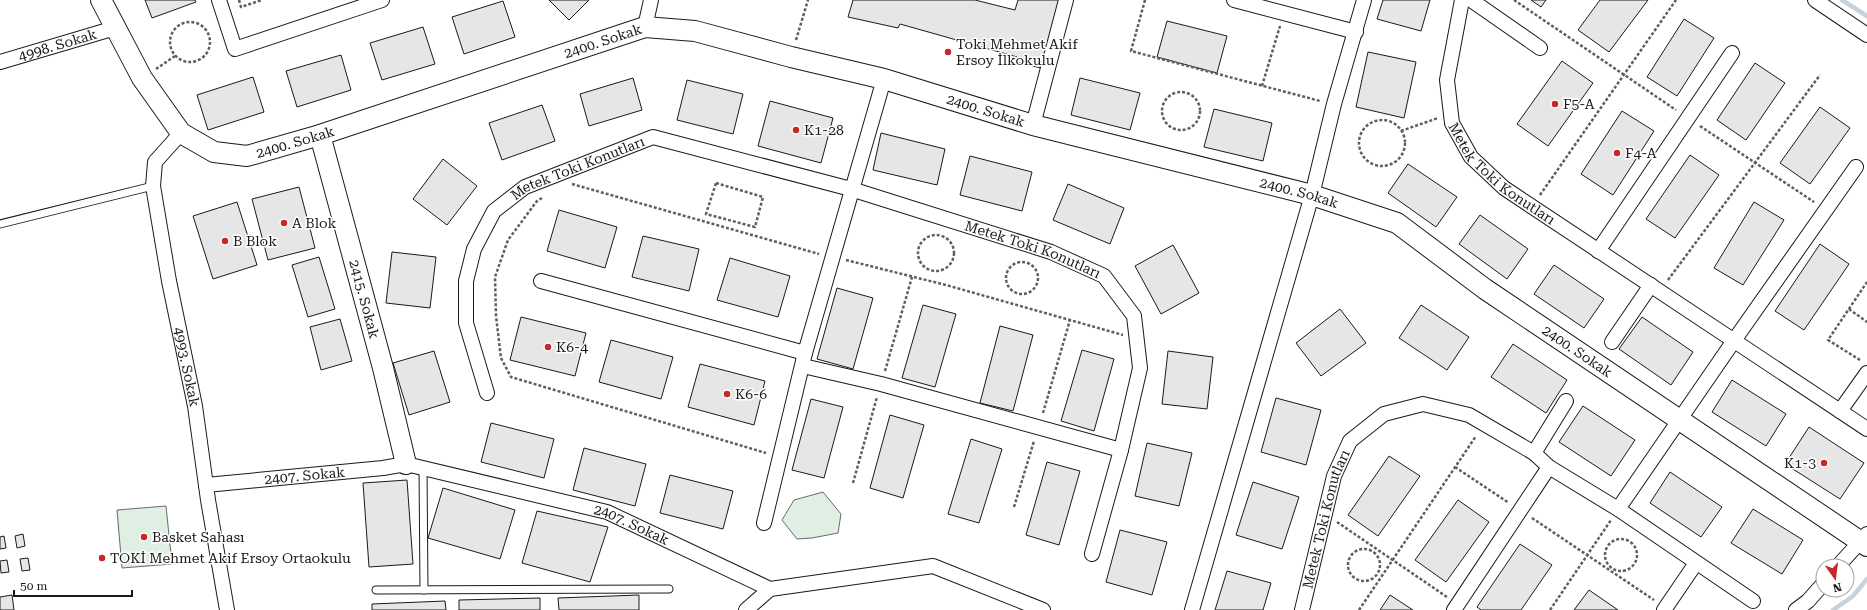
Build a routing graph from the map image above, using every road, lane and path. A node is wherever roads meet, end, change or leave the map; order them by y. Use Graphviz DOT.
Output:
graph roads {
  1 [pos="101,0"];
  2 [pos="219,0"];
  3 [pos="239,0"];
  4 [pos="262,0"];
  5 [pos="382,0"];
  6 [pos="651,0"];
  7 [pos="808,0"];
  8 [pos="1066,0"];
  9 [pos="1145,0"];
  10 [pos="1234,0"];
  11 [pos="1364,0"];
  12 [pos="1462,0"];
  13 [pos="1471,0"];
  14 [pos="1514,0"];
  15 [pos="1676,0"];
  16 [pos="1815,0"];
  17 [pos="358,4"];
  18 [pos="1284,14"];
  19 [pos="645,27"];
  20 [pos="115,28"];
  21 [pos="1356,32"];
  22 [pos="1867,35"];
  23 [pos="1540,48"];
  24 [pos="1732,53"];
  25 [pos="175,56"];
  26 [pos="791,57"];
  27 [pos="0,62"];
  28 [pos="1624,74"];
  29 [pos="1820,75"];
  30 [pos="142,78"];
  31 [pos="884,79"];
  32 [pos="1262,86"];
  33 [pos="1168,97"];
  34 [pos="1334,104"];
  35 [pos="1451,112"];
  36 [pos="1688,118"];
  37 [pos="1033,125"];
  38 [pos="1401,131"];
  39 [pos="181,133"];
  40 [pos="320,135"];
  41 [pos="1755,162"];
  42 [pos="1856,168"];
  43 [pos="567,182"];
  44 [pos="153,186"];
  45 [pos="852,189"];
  46 [pos="1312,195"];
  47 [pos="543,197"];
  48 [pos="1532,207"];
  49 [pos="1826,211"];
  50 [pos="738,223"];
  51 [pos="0,224"];
  52 [pos="925,239"];
  53 [pos="1598,251"];
  54 [pos="826,255"];
  55 [pos="818,262"];
  56 [pos="1010,268"];
  57 [pos="541,281"];
  58 [pos="1867,282"];
  59 [pos="1655,288"];
  60 [pos="1849,309"];
  61 [pos="1867,322"];
  62 [pos="1137,339"];
  63 [pos="1612,342"];
  64 [pos="1733,342"];
  65 [pos="804,360"];
  66 [pos="1860,361"];
  67 [pos="1867,374"];
  68 [pos="487,393"];
  69 [pos="1566,401"];
  70 [pos="1840,411"];
  71 [pos="1681,419"];
  72 [pos="1484,424"];
  73 [pos="1867,429"];
  74 [pos="1121,450"];
  75 [pos="1534,453"];
  76 [pos="771,455"];
  77 [pos="414,466"];
  78 [pos="1455,467"];
  79 [pos="1549,467"];
  80 [pos="206,485"];
  81 [pos="1618,509"];
  82 [pos="1520,510"];
  83 [pos="1325,514"];
  84 [pos="764,523"];
  85 [pos="1865,540"];
  86 [pos="1614,541"];
  87 [pos="1356,552"];
  88 [pos="1092,554"];
  89 [pos="1587,555"];
  90 [pos="1846,558"];
  91 [pos="1392,560"];
  92 [pos="1696,563"];
  93 [pos="669,588"];
  94 [pos="770,589"];
  95 [pos="376,590"];
  96 [pos="424,590"];
  97 [pos="1815,593"];
  98 [pos="1753,601"];
  99 [pos="1455,607"];
  100 [pos="1664,609"];
  101 [pos="227,610"];
  102 [pos="746,610"];
  103 [pos="1043,610"];
  104 [pos="1192,610"];
  105 [pos="1302,610"];
  106 [pos="1359,610"];
  107 [pos="1550,610"];
  108 [pos="1796,610"];
  1 -- 20 [label="main road, 2400. Sokak"];
  2 -- 17 [label="street"];
  3 -- 4 [label="path"];
  5 -- 17 [label="street"];
  6 -- 19 [label="street"];
  7 -- 26 [label="path"];
  8 -- 37 [label="street"];
  9 -- 32 [label="path"];
  10 -- 18 [label="street"];
  11 -- 21 [label="street"];
  12 -- 35 [label="street, Metek Toki Konutları"];
  13 -- 23 [label="street"];
  14 -- 28 [label="path"];
  15 -- 28 [label="path"];
  16 -- 22 [label="street"];
  18 -- 21 [label="street"];
  18 -- 32 [label="path"];
  19 -- 26 [label="main road, 2400. Sokak"];
  19 -- 40 [label="main road, 2400. Sokak"];
  20 -- 27 [label="street, 4998. Sokak"];
  20 -- 30 [label="main road, 2400. Sokak"];
  21 -- 34 [label="street"];
  24 -- 36 [label="street"];
  25 -- 25 [label="path"];
  25 -- 30 [label="path"];
  26 -- 31 [label="main road, 2400. Sokak"];
  28 -- 36 [label="path"];
  28 -- 48 [label="path"];
  29 -- 41 [label="path"];
  30 -- 39 [label="main road, 2400. Sokak"];
  31 -- 37 [label="main road, 2400. Sokak"];
  31 -- 45 [label="street"];
  32 -- 34 [label="path"];
  33 -- 33 [label="path"];
  34 -- 46 [label="street"];
  35 -- 38 [label="path"];
  35 -- 48 [label="street, Metek Toki Konutları"];
  36 -- 41 [label="path"];
  36 -- 53 [label="street"];
  37 -- 46 [label="main road, 2400. Sokak"];
  38 -- 38 [label="path"];
  39 -- 40 [label="main road, 2400. Sokak"];
  39 -- 44 [label="street, 4993. Sokak"];
  40 -- 77 [label="main road, 2415. Sokak"];
  41 -- 49 [label="path"];
  41 -- 59 [label="path"];
  42 -- 49 [label="street"];
  43 -- 54 [label="path"];
  44 -- 51 [label="lane"];
  44 -- 80 [label="street, 4993. Sokak"];
  45 -- 54 [label="street"];
  45 -- 62 [label="street, Metek Toki Konutları"];
  45 -- 68 [label="street, Metek Toki Konutları"];
  46 -- 71 [label="main road, 2400. Sokak"];
  46 -- 104 [label="street"];
  47 -- 76 [label="path"];
  48 -- 53 [label="street, Metek Toki Konutları"];
  49 -- 64 [label="street"];
  50 -- 50 [label="path"];
  52 -- 52 [label="path"];
  53 -- 59 [label="street, Metek Toki Konutları"];
  54 -- 55 [label="path"];
  54 -- 62 [label="path"];
  54 -- 65 [label="street"];
  56 -- 56 [label="path"];
  57 -- 65 [label="street"];
  58 -- 60 [label="path"];
  59 -- 63 [label="street"];
  59 -- 64 [label="street, Metek Toki Konutları"];
  60 -- 61 [label="path"];
  60 -- 66 [label="path"];
  62 -- 74 [label="street, Metek Toki Konutları"];
  64 -- 70 [label="street, Metek Toki Konutları"];
  64 -- 71 [label="street"];
  65 -- 74 [label="street"];
  65 -- 84 [label="street"];
  67 -- 70 [label="street"];
  69 -- 75 [label="street"];
  70 -- 73 [label="street, Metek Toki Konutları"];
  71 -- 81 [label="street"];
  71 -- 85 [label="main road, 2400. Sokak"];
  72 -- 75 [label="street, Metek Toki Konutları"];
  72 -- 78 [label="path"];
  72 -- 83 [label="street, Metek Toki Konutları"];
  74 -- 88 [label="street, Metek Toki Konutları"];
  75 -- 79 [label="street, Metek Toki Konutları"];
  77 -- 80 [label="street, 2407. Sokak"];
  77 -- 94 [label="street, 2407. Sokak"];
  77 -- 96 [label="lane"];
  78 -- 82 [label="path"];
  78 -- 91 [label="path"];
  79 -- 81 [label="street, Metek Toki Konutları"];
  79 -- 82 [label="street"];
  80 -- 101 [label="street, 4993. Sokak"];
  81 -- 89 [label="path"];
  81 -- 92 [label="street, Metek Toki Konutları"];
  82 -- 89 [label="path"];
  82 -- 99 [label="street"];
  83 -- 91 [label="path"];
  83 -- 105 [label="street, Metek Toki Konutları"];
  85 -- 90 [label="street"];
  86 -- 86 [label="path"];
  87 -- 87 [label="path"];
  89 -- 100 [label="path"];
  89 -- 107 [label="path"];
  91 -- 99 [label="path"];
  91 -- 106 [label="path"];
  92 -- 98 [label="street, Metek Toki Konutları"];
  92 -- 100 [label="street"];
  93 -- 96 [label="lane"];
  94 -- 102 [label="street"];
  94 -- 103 [label="street"];
  95 -- 96 [label="lane"];
  97 -- 108 [label="street"];
}
